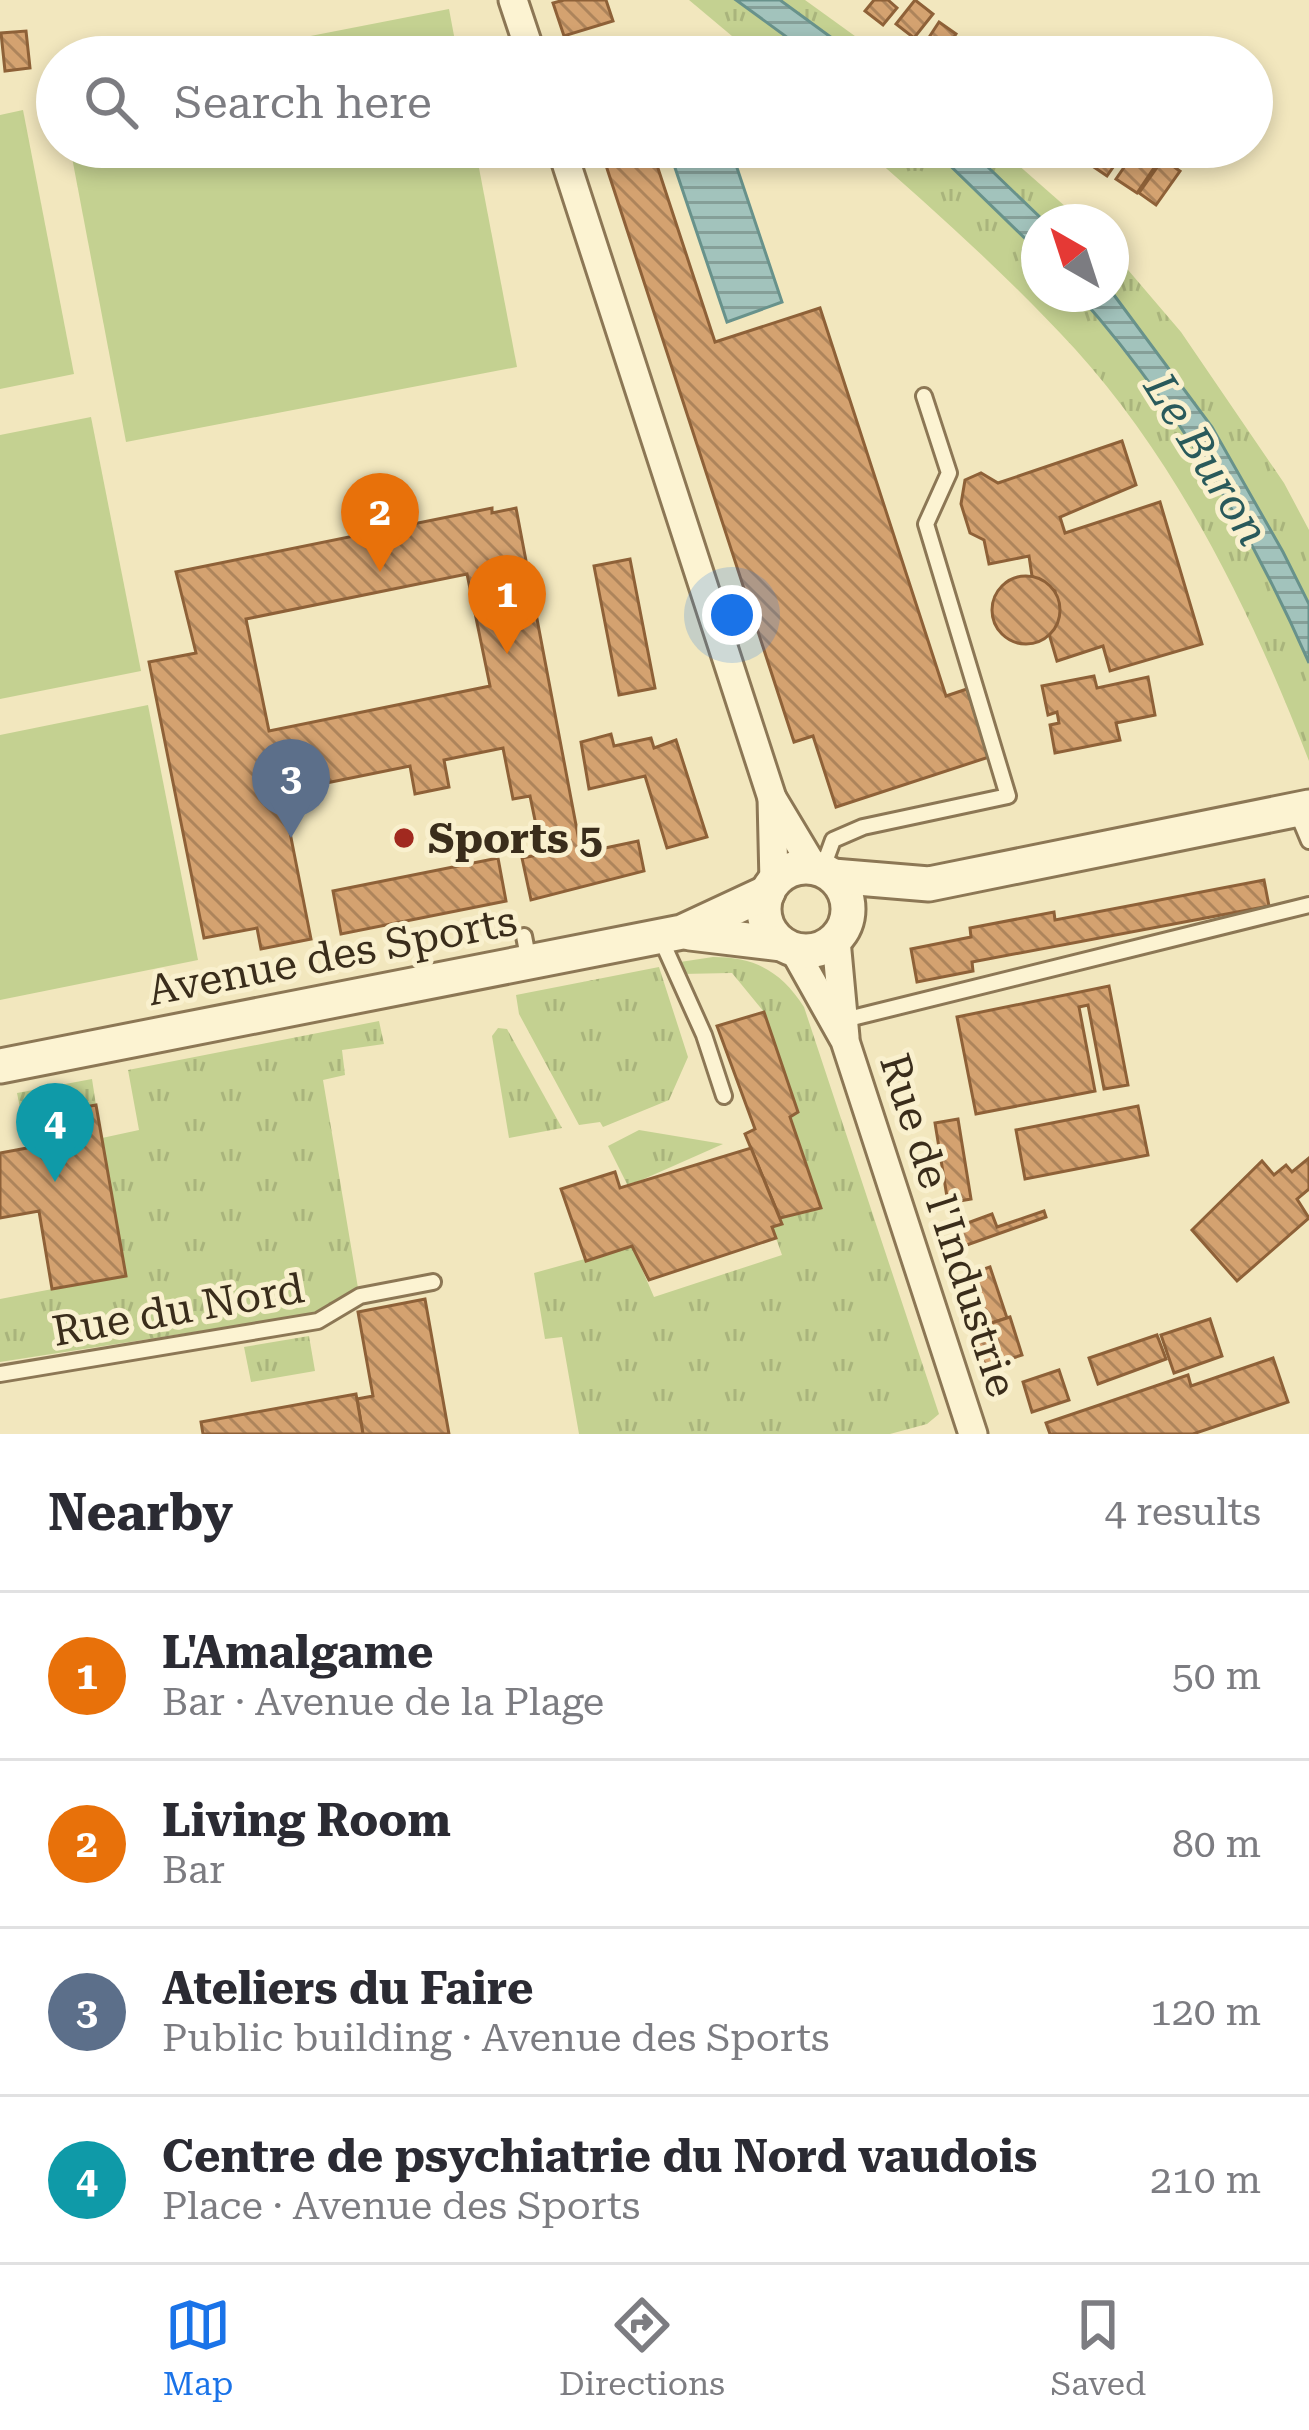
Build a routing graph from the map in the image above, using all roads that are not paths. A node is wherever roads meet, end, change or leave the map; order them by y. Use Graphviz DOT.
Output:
graph roads {
  1 [pos="513,0"];
  2 [pos="525,36"];
  3 [pos="568,168"];
  4 [pos="924,396"];
  5 [pos="772,798"];
  6 [pos="1304,820"];
  7 [pos="823,871"];
  8 [pos="929,884"];
  9 [pos="771,887"];
  10 [pos="1309,905"];
  11 [pos="840,934"];
  12 [pos="671,935"];
  13 [pos="788,947"];
  14 [pos="844,1030"];
  15 [pos="0,1066"];
  16 [pos="724,1096"];
  17 [pos="433,1282"];
  18 [pos="0,1374"];
  19 [pos="966,1428"];
  1 -- 2 [label="street"];
  3 -- 5 [label="street"];
  4 -- 7 [label="lane"];
  5 -- 7 [label="street"];
  5 -- 9 [label="street"];
  6 -- 8 [label="street"];
  7 -- 8 [label="street"];
  7 -- 9 [label="street"];
  7 -- 11 [label="street"];
  8 -- 11 [label="street"];
  9 -- 12 [label="street, Avenue des Sports"];
  9 -- 13 [label="street"];
  10 -- 14 [label="lane"];
  11 -- 13 [label="street"];
  11 -- 14 [label="street, Rue de l'Industrie"];
  12 -- 13 [label="street, Avenue des Sports"];
  12 -- 15 [label="street, Avenue des Sports"];
  12 -- 16 [label="lane"];
  13 -- 14 [label="street, Rue de l'Industrie"];
  14 -- 19 [label="street, Rue de l'Industrie"];
  17 -- 18 [label="lane, Rue du Nord"];
}
